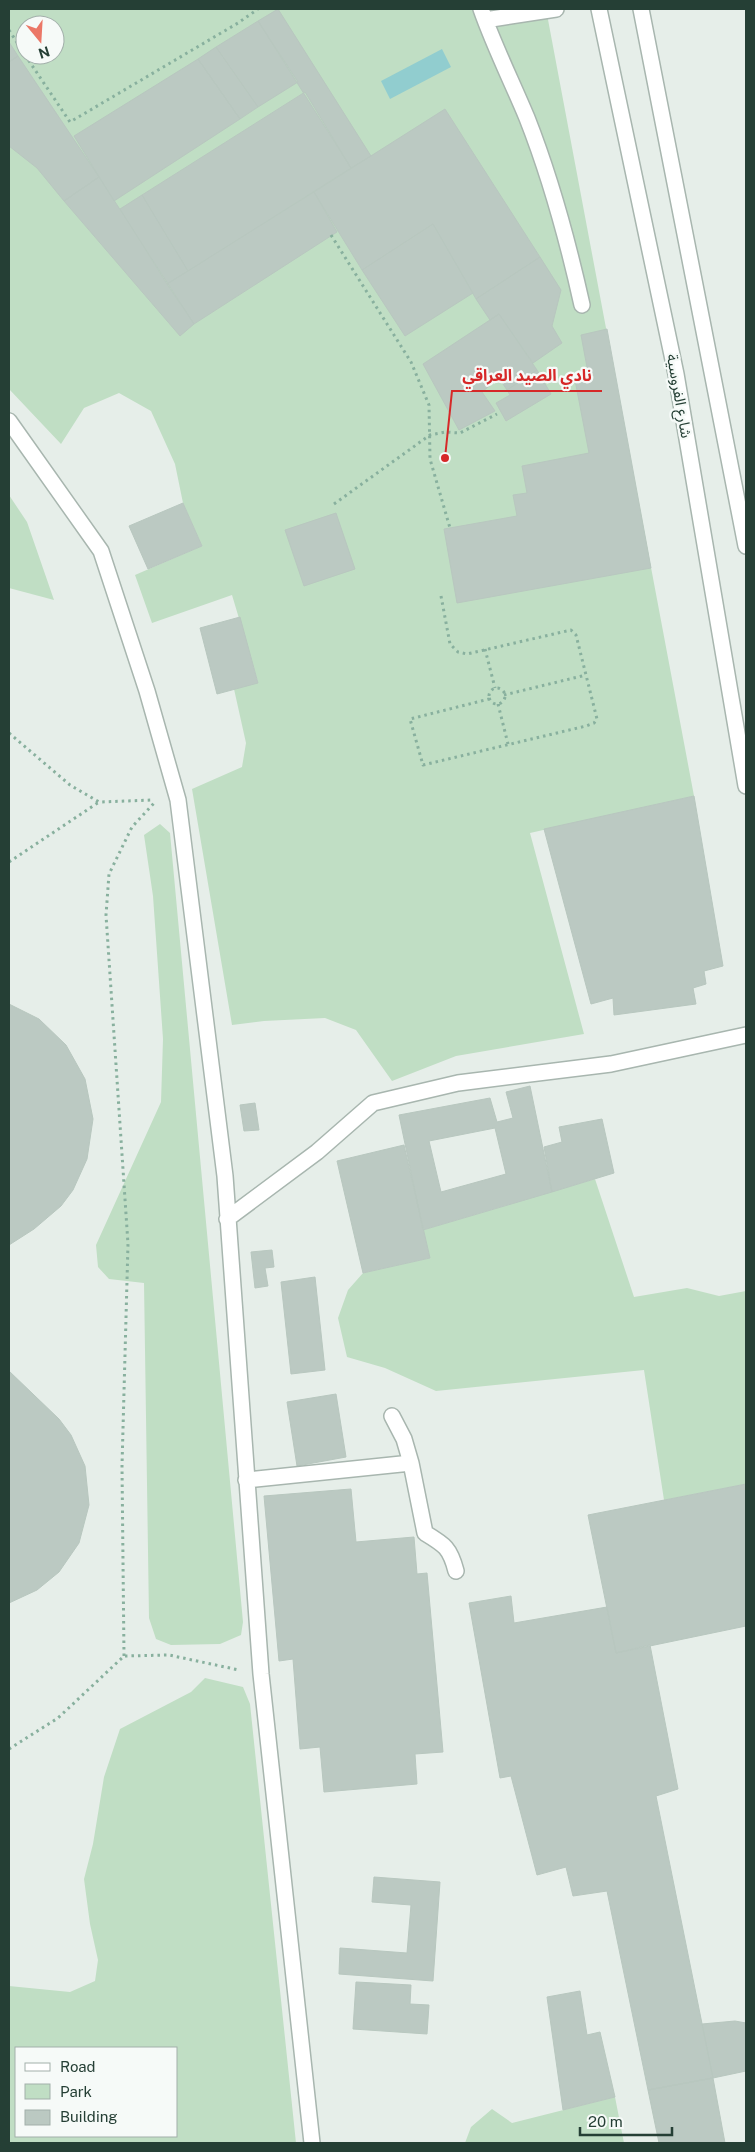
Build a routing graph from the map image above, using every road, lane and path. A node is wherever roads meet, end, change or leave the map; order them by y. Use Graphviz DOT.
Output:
graph roads {
  1 [pos="258,9"];
  2 [pos="556,9"];
  3 [pos="599,9"];
  4 [pos="641,9"];
  5 [pos="483,15"];
  6 [pos="32,65"];
  7 [pos="331,235"];
  8 [pos="582,305"];
  9 [pos="497,414"];
  10 [pos="9,421"];
  11 [pos="430,435"];
  12 [pos="334,504"];
  13 [pos="450,528"];
  14 [pos="746,546"];
  15 [pos="441,596"];
  16 [pos="485,649"];
  17 [pos="586,675"];
  18 [pos="495,688"];
  19 [pos="504,695"];
  20 [pos="489,699"];
  21 [pos="498,704"];
  22 [pos="9,733"];
  23 [pos="508,744"];
  24 [pos="746,786"];
  25 [pos="100,802"];
  26 [pos="9,862"];
  27 [pos="746,1036"];
  28 [pos="227,1219"];
  29 [pos="392,1416"];
  30 [pos="411,1463"];
  31 [pos="246,1480"];
  32 [pos="456,1571"];
  33 [pos="124,1656"];
  34 [pos="261,1674"];
  35 [pos="9,1749"];
  36 [pos="312,2143"];
  1 -- 6 [label="path"];
  2 -- 5 [label="street"];
  3 -- 24 [label="street, شارع الفروسية"];
  4 -- 14 [label="street"];
  5 -- 8 [label="street"];
  7 -- 11 [label="path"];
  9 -- 11 [label="path"];
  10 -- 28 [label="street"];
  11 -- 12 [label="path"];
  11 -- 13 [label="path"];
  15 -- 16 [label="path"];
  16 -- 17 [label="path"];
  16 -- 18 [label="path"];
  17 -- 19 [label="path"];
  17 -- 23 [label="path"];
  18 -- 19 [label="path"];
  18 -- 20 [label="path"];
  19 -- 21 [label="path"];
  20 -- 21 [label="path"];
  20 -- 23 [label="path"];
  21 -- 23 [label="path"];
  22 -- 25 [label="path"];
  25 -- 26 [label="path"];
  25 -- 33 [label="path"];
  27 -- 28 [label="street"];
  28 -- 31 [label="street"];
  29 -- 30 [label="street"];
  30 -- 31 [label="street"];
  30 -- 32 [label="street"];
  31 -- 34 [label="street"];
  33 -- 34 [label="path"];
  33 -- 35 [label="path"];
  34 -- 36 [label="street"];
}
